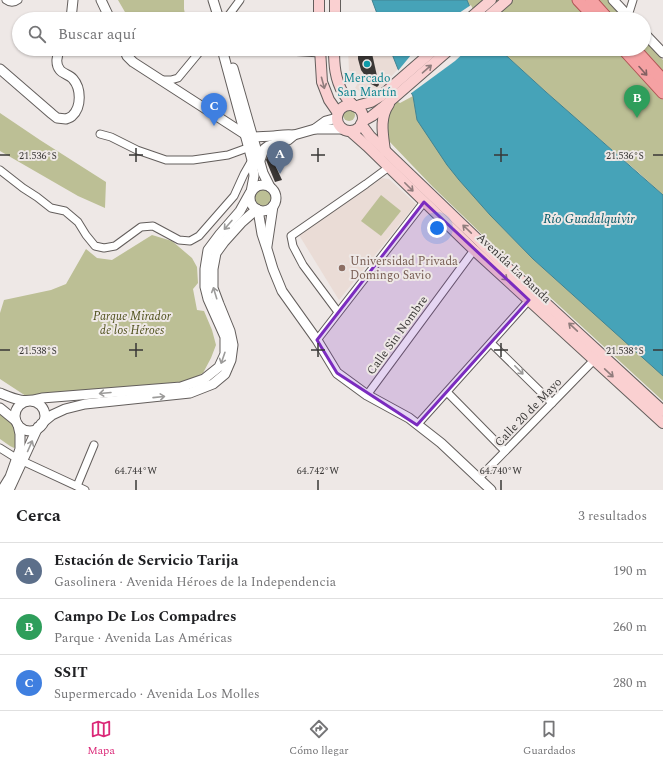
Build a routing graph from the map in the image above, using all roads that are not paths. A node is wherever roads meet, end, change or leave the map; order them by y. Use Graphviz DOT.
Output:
graph roads {
  1 [pos="6,0"];
  2 [pos="18,0"];
  3 [pos="73,0"];
  4 [pos="101,0"];
  5 [pos="208,0"];
  6 [pos="213,0"];
  7 [pos="240,0"];
  8 [pos="319,0"];
  9 [pos="335,0"];
  10 [pos="491,0"];
  11 [pos="578,0"];
  12 [pos="591,0"];
  13 [pos="613,0"];
  14 [pos="634,0"];
  15 [pos="503,3"];
  16 [pos="72,12"];
  17 [pos="107,12"];
  18 [pos="212,12"];
  19 [pos="217,12"];
  20 [pos="231,12"];
  21 [pos="319,12"];
  22 [pos="335,12"];
  23 [pos="477,12"];
  24 [pos="493,12"];
  25 [pos="589,12"];
  26 [pos="602,12"];
  27 [pos="624,12"];
  28 [pos="631,12"];
  29 [pos="651,40"];
  30 [pos="663,53"];
  31 [pos="58,56"];
  32 [pos="127,56"];
  33 [pos="196,56"];
  34 [pos="224,56"];
  35 [pos="230,56"];
  36 [pos="320,56"];
  37 [pos="334,56"];
  38 [pos="429,56"];
  39 [pos="441,56"];
  40 [pos="629,56"];
  41 [pos="641,56"];
  42 [pos="0,69"];
  43 [pos="178,78"];
  44 [pos="159,80"];
  45 [pos="663,80"];
  46 [pos="401,86"];
  47 [pos="177,91"];
  48 [pos="663,93"];
  49 [pos="393,98"];
  50 [pos="355,107"];
  51 [pos="337,115"];
  52 [pos="362,122"];
  53 [pos="315,128"];
  54 [pos="346,130"];
  55 [pos="100,134"];
  56 [pos="294,135"];
  57 [pos="249,139"];
  58 [pos="385,151"];
  59 [pos="256,160"];
  60 [pos="389,167"];
  61 [pos="0,170"];
  62 [pos="270,187"];
  63 [pos="251,193"];
  64 [pos="424,202"];
  65 [pos="273,206"];
  66 [pos="258,210"];
  67 [pos="267,249"];
  68 [pos="474,250"];
  69 [pos="529,300"];
  70 [pos="338,312"];
  71 [pos="317,340"];
  72 [pos="491,342"];
  73 [pos="594,360"];
  74 [pos="447,392"];
  75 [pos="0,393"];
  76 [pos="367,395"];
  77 [pos="30,401"];
  78 [pos="552,403"];
  79 [pos="0,408"];
  80 [pos="663,411"];
  81 [pos="17,423"];
  82 [pos="663,423"];
  83 [pos="417,425"];
  84 [pos="40,426"];
  85 [pos="94,445"];
  86 [pos="0,448"];
  87 [pos="505,451"];
  88 [pos="19,460"];
  89 [pos="478,479"];
  90 [pos="77,486"];
  91 [pos="2,490"];
  92 [pos="9,490"];
  93 [pos="85,490"];
  94 [pos="491,490"];
  1 -- 2 [label="street"];
  3 -- 16 [label="street"];
  4 -- 17 [label="street"];
  5 -- 18 [label="street"];
  6 -- 19 [label="street"];
  7 -- 20 [label="street"];
  8 -- 21 [label="main road"];
  9 -- 22 [label="main road"];
  10 -- 23 [label="main road"];
  11 -- 25 [label="main road"];
  12 -- 26 [label="main road"];
  13 -- 27 [label="street"];
  14 -- 28 [label="street"];
  15 -- 24 [label="main road"];
  29 -- 30 [label="street"];
  31 -- 42 [label="street"];
  32 -- 44 [label="street"];
  33 -- 43 [label="street"];
  34 -- 57 [label="street"];
  35 -- 57 [label="street"];
  36 -- 51 [label="main road, one-way"];
  37 -- 50 [label="main road"];
  38 -- 46 [label="main road"];
  46 -- 39 [label="main road, one-way"];
  40 -- 48 [label="main road, one-way"];
  41 -- 45 [label="main road"];
  43 -- 44 [label="street"];
  43 -- 47 [label="street"];
  44 -- 47 [label="street"];
  46 -- 49 [label="main road"];
  46 -- 50 [label="main road"];
  47 -- 57 [label="street"];
  49 -- 52 [label="main road"];
  49 -- 58 [label="main road"];
  50 -- 51 [label="main road"];
  50 -- 52 [label="main road"];
  51 -- 53 [label="street"];
  51 -- 54 [label="main road"];
  52 -- 54 [label="main road"];
  52 -- 58 [label="main road, Avenida La Banda"];
  53 -- 54 [label="street"];
  53 -- 56 [label="street"];
  54 -- 60 [label="main road, Avenida La Banda"];
  55 -- 57 [label="street"];
  56 -- 57 [label="street"];
  56 -- 59 [label="street"];
  57 -- 59 [label="street"];
  80 -- 58 [label="main road, Avenida La Banda, one-way"];
  59 -- 61 [label="street"];
  59 -- 62 [label="street"];
  59 -- 63 [label="street"];
  60 -- 64 [label="main road, Avenida La Banda, one-way"];
  60 -- 70 [label="street"];
  62 -- 63 [label="street"];
  62 -- 65 [label="street"];
  63 -- 66 [label="street"];
  63 -- 77 [label="street, one-way"];
  64 -- 68 [label="main road, Avenida La Banda"];
  64 -- 70 [label="street"];
  65 -- 66 [label="street"];
  65 -- 67 [label="street"];
  66 -- 67 [label="street"];
  84 -- 66 [label="street, one-way"];
  67 -- 71 [label="street"];
  68 -- 69 [label="main road, Avenida La Banda, one-way"];
  68 -- 76 [label="street, Calle Sin Nombre"];
  69 -- 72 [label="street"];
  69 -- 73 [label="main road, Avenida La Banda"];
  70 -- 71 [label="street"];
  71 -- 76 [label="street"];
  72 -- 74 [label="street"];
  72 -- 78 [label="street, one-way"];
  73 -- 78 [label="street, Calle 20 de Mayo"];
  73 -- 82 [label="main road, Avenida La Banda, one-way"];
  74 -- 83 [label="street"];
  74 -- 87 [label="street"];
  75 -- 77 [label="street"];
  76 -- 83 [label="street"];
  77 -- 81 [label="street"];
  77 -- 84 [label="street"];
  78 -- 87 [label="street, Calle 20 de Mayo"];
  79 -- 81 [label="street"];
  81 -- 84 [label="street"];
  81 -- 88 [label="street"];
  83 -- 89 [label="street"];
  88 -- 84 [label="street, one-way"];
  85 -- 90 [label="street"];
  86 -- 88 [label="street"];
  87 -- 89 [label="street, Calle 20 de Mayo"];
  88 -- 90 [label="street"];
  88 -- 91 [label="street"];
  88 -- 92 [label="street"];
  89 -- 94 [label="street"];
  90 -- 93 [label="street"];
}
